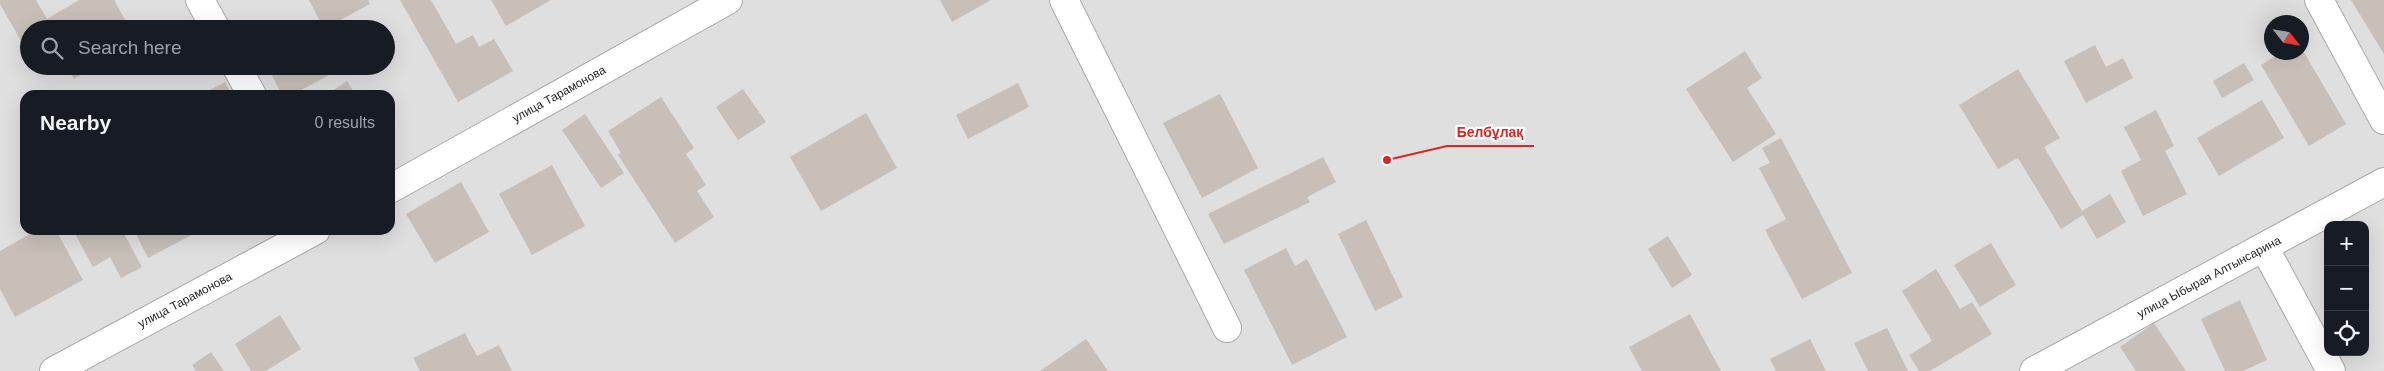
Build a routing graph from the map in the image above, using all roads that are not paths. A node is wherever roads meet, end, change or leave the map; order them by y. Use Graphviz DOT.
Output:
graph roads {
  1 [pos="200,0"];
  2 [pos="728,0"];
  3 [pos="1064,0"];
  4 [pos="2319,0"];
  5 [pos="211,20"];
  6 [pos="241,75"];
  7 [pos="249,90"];
  8 [pos="2384,120"];
  9 [pos="2384,182"];
  10 [pos="395,186"];
  11 [pos="307,235"];
  12 [pos="2264,247"];
  13 [pos="1227,328"];
  14 [pos="54,371"];
  15 [pos="2034,371"];
  16 [pos="2332,371"];
  1 -- 5 [label="street"];
  2 -- 10 [label="street, улица Тарамонова"];
  3 -- 13 [label="street"];
  4 -- 8 [label="street"];
  6 -- 7 [label="street"];
  9 -- 12 [label="street, улица Ыбырая Алтынсарина"];
  11 -- 14 [label="street, улица Тарамонова"];
  12 -- 15 [label="street, улица Ыбырая Алтынсарина"];
  12 -- 16 [label="street"];
}
